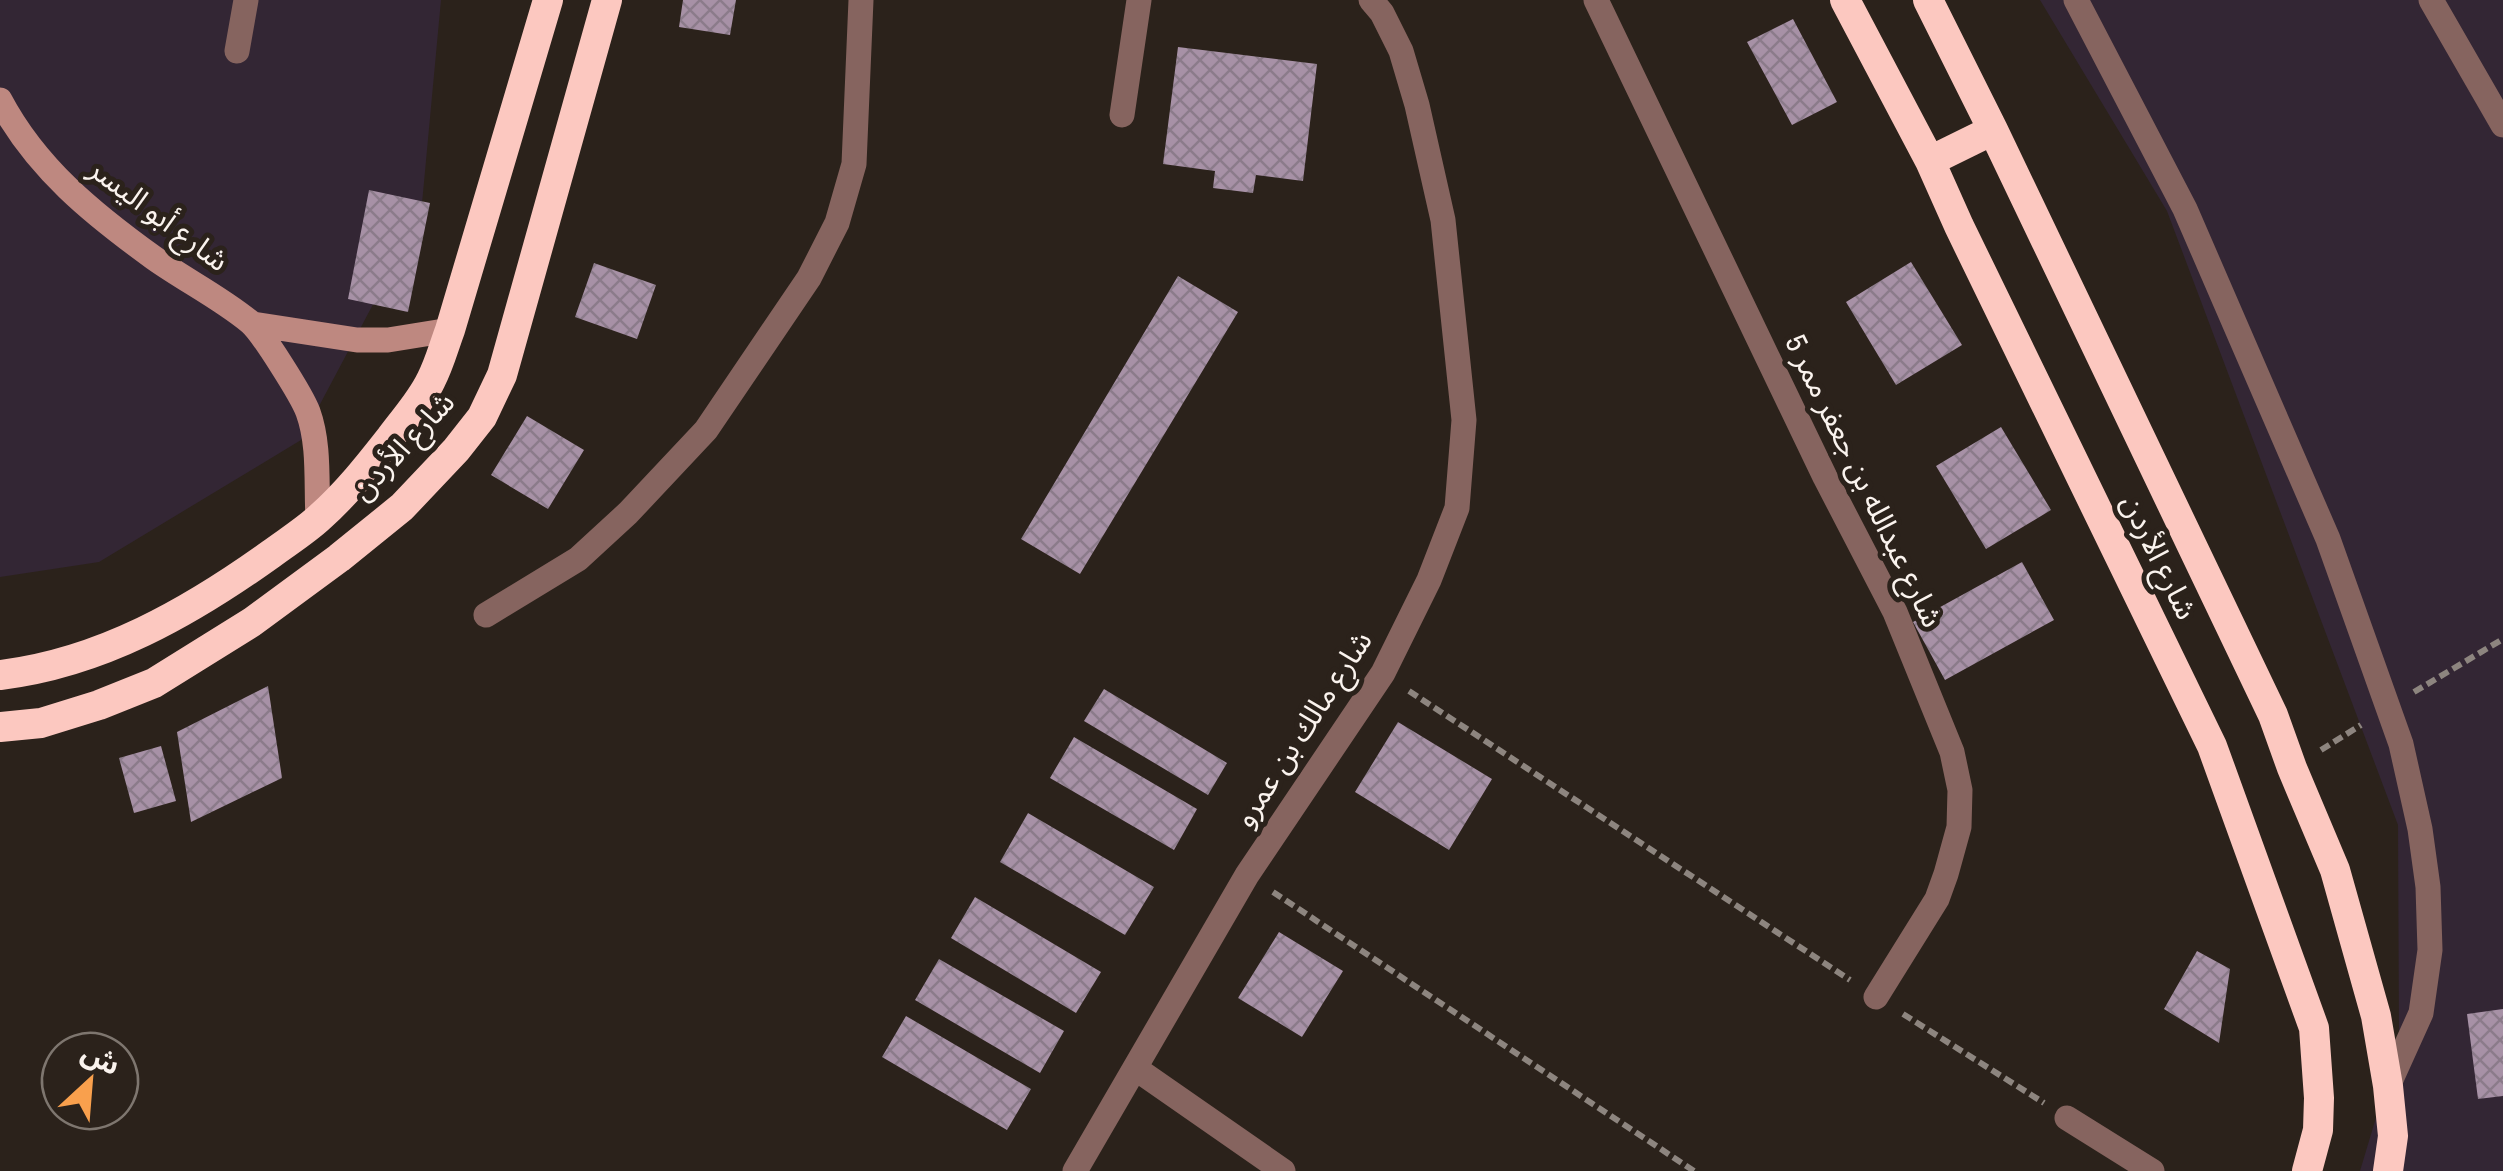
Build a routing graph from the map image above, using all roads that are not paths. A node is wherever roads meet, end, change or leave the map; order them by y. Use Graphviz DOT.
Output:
graph roads {
  1 [pos="246,0"];
  2 [pos="548,0"];
  3 [pos="607,0"];
  4 [pos="860,0"];
  5 [pos="1139,0"];
  6 [pos="1371,0"];
  7 [pos="1596,0"];
  8 [pos="1846,0"];
  9 [pos="1928,0"];
  10 [pos="2076,0"];
  11 [pos="2431,0"];
  12 [pos="237,51"];
  13 [pos="0,100"];
  14 [pos="1122,115"];
  15 [pos="2503,125"];
  16 [pos="1993,130"];
  17 [pos="1930,161"];
  18 [pos="253,324"];
  19 [pos="450,330"];
  20 [pos="318,519"];
  21 [pos="486,615"];
  22 [pos="0,675"];
  23 [pos="0,727"];
  24 [pos="1876,998"];
  25 [pos="1135,1068"];
  26 [pos="2388,1086"];
  27 [pos="2067,1118"];
  28 [pos="1075,1171"];
  29 [pos="1284,1171"];
  30 [pos="2152,1171"];
  31 [pos="2307,1171"];
  32 [pos="2388,1171"];
  1 -- 12 [label="street"];
  2 -- 19 [label="highway, شارع الأردن"];
  3 -- 23 [label="highway, شارع الأردن"];
  4 -- 21 [label="street"];
  5 -- 14 [label="street"];
  6 -- 25 [label="street, شارع مالك بن عمرو"];
  7 -- 24 [label="street, شارع عبدالله بن جعفر ممر 5"];
  8 -- 17 [label="highway, شارع الأردن"];
  9 -- 16 [label="highway, شارع الأردن"];
  10 -- 26 [label="street"];
  11 -- 15 [label="street"];
  13 -- 18 [label="street, شارع أبو اليسر"];
  16 -- 17 [label="highway"];
  16 -- 26 [label="highway, شارع الأردن"];
  17 -- 31 [label="highway, شارع الأردن"];
  18 -- 19 [label="street, شارع أبو اليسر"];
  18 -- 20 [label="street, شارع أبو اليسر"];
  19 -- 20 [label="highway, شارع الأردن"];
  20 -- 22 [label="highway, شارع الأردن"];
  25 -- 28 [label="street, شارع مالك بن عمرو"];
  25 -- 29 [label="street"];
  26 -- 32 [label="highway, شارع الأردن"];
  27 -- 30 [label="street"];
}
